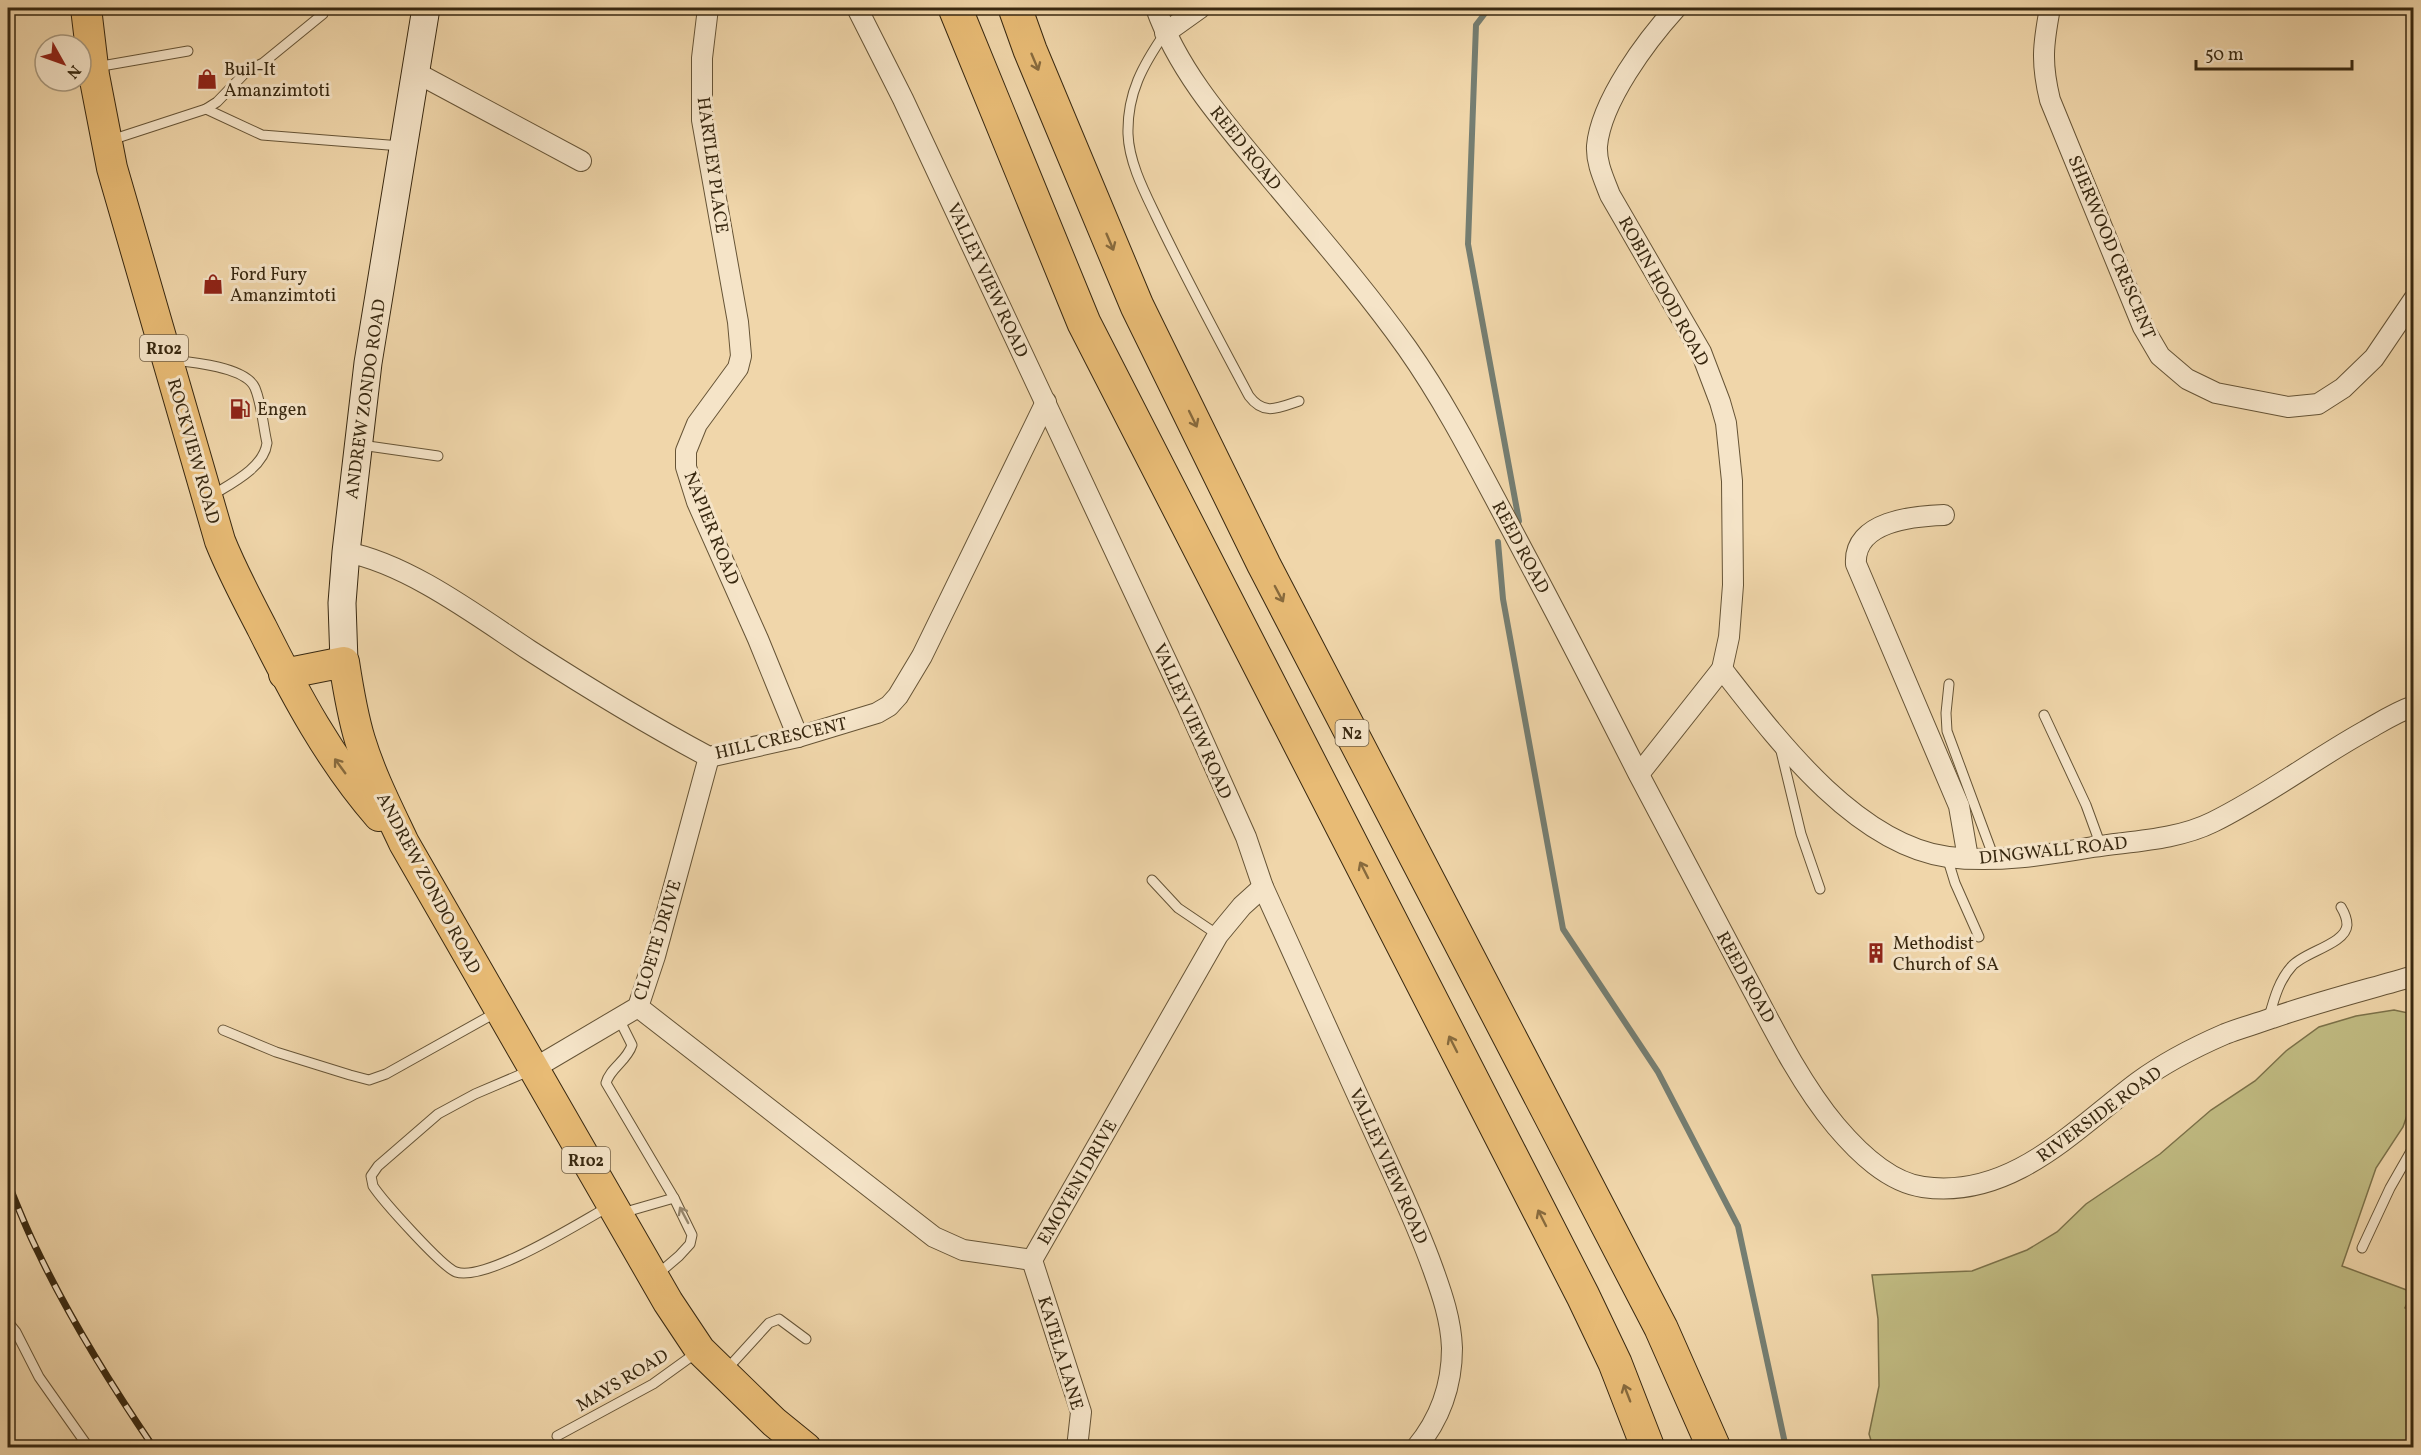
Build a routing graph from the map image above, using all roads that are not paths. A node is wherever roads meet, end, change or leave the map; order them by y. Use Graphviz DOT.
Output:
graph roads {
  1 [pos="86,8"];
  2 [pos="426,8"];
  3 [pos="708,8"];
  4 [pos="857,8"];
  5 [pos="955,8"];
  6 [pos="1015,8"];
  7 [pos="1156,8"];
  8 [pos="1200,8"];
  9 [pos="1676,8"];
  10 [pos="2050,8"];
  11 [pos="323,14"];
  12 [pos="89,33"];
  13 [pos="1165,33"];
  14 [pos="188,51"];
  15 [pos="93,68"];
  16 [pos="415,72"];
  17 [pos="206,110"];
  18 [pos="106,142"];
  19 [pos="403,146"];
  20 [pos="581,161"];
  21 [pos="2414,299"];
  22 [pos="738,322"];
  23 [pos="167,359"];
  24 [pos="1299,401"];
  25 [pos="1046,402"];
  26 [pos="358,444"];
  27 [pos="438,456"];
  28 [pos="207,499"];
  29 [pos="1944,515"];
  30 [pos="345,552"];
  31 [pos="344,662"];
  32 [pos="1722,669"];
  33 [pos="284,674"];
  34 [pos="1949,684"];
  35 [pos="2414,706"];
  36 [pos="2044,715"];
  37 [pos="798,737"];
  38 [pos="1779,741"];
  39 [pos="709,757"];
  40 [pos="1639,774"];
  41 [pos="404,843"];
  42 [pos="2101,846"];
  43 [pos="1947,857"];
  44 [pos="1968,858"];
  45 [pos="1994,858"];
  46 [pos="1152,880"];
  47 [pos="1263,887"];
  48 [pos="1820,889"];
  49 [pos="2341,907"];
  50 [pos="1218,935"];
  51 [pos="1979,937"];
  52 [pos="2414,976"];
  53 [pos="638,1007"];
  54 [pos="499,1011"];
  55 [pos="619,1019"];
  56 [pos="2268,1020"];
  57 [pos="223,1030"];
  58 [pos="533,1069"];
  59 [pos="1832,1121"];
  60 [pos="2414,1146"];
  61 [pos="674,1198"];
  62 [pos="615,1209"];
  63 [pos="2362,1248"];
  64 [pos="1032,1260"];
  65 [pos="654,1277"];
  66 [pos="8,1322"];
  67 [pos="806,1339"];
  68 [pos="700,1350"];
  69 [pos="723,1373"];
  70 [pos="557,1436"];
  71 [pos="89,1448"];
  72 [pos="806,1448"];
  73 [pos="1077,1448"];
  74 [pos="1416,1448"];
  75 [pos="1648,1448"];
  76 [pos="1714,1448"];
  1 -- 12 [label="main road, ROCKVIEW ROAD / R102"];
  2 -- 16 [label="street, ANDREW ZONDO ROAD"];
  3 -- 22 [label="street, HARTLEY PLACE"];
  4 -- 25 [label="street, VALLEY VIEW ROAD"];
  75 -- 5 [label="highway, one-way"];
  6 -- 76 [label="highway, N2, one-way"];
  7 -- 13 [label="street, REED ROAD"];
  8 -- 13 [label="street"];
  9 -- 32 [label="street, ROBIN HOOD ROAD"];
  10 -- 21 [label="street, SHERWOOD CRESCENT"];
  11 -- 17 [label="lane"];
  13 -- 24 [label="lane"];
  13 -- 40 [label="street, REED ROAD"];
  14 -- 15 [label="lane"];
  15 -- 18 [label="main road, ROCKVIEW ROAD / R102"];
  16 -- 19 [label="street, ANDREW ZONDO ROAD"];
  16 -- 20 [label="street"];
  17 -- 18 [label="lane"];
  17 -- 19 [label="lane"];
  18 -- 23 [label="main road, ROCKVIEW ROAD / R102"];
  19 -- 26 [label="street, ANDREW ZONDO ROAD"];
  22 -- 37 [label="street, NAPIER ROAD"];
  23 -- 28 [label="main road, ROCKVIEW ROAD / R102"];
  23 -- 28 [label="lane"];
  25 -- 37 [label="street, HILL CRESCENT"];
  25 -- 47 [label="street, VALLEY VIEW ROAD"];
  26 -- 27 [label="lane"];
  26 -- 30 [label="street, ANDREW ZONDO ROAD"];
  28 -- 33 [label="main road, ROCKVIEW ROAD / R102"];
  29 -- 44 [label="street"];
  30 -- 31 [label="street, ANDREW ZONDO ROAD"];
  30 -- 39 [label="street, HILL CRESCENT"];
  31 -- 33 [label="main road"];
  31 -- 41 [label="main road, ANDREW ZONDO ROAD"];
  32 -- 38 [label="street, DINGWALL ROAD"];
  32 -- 40 [label="street"];
  41 -- 33 [label="main road, ROCKVIEW ROAD, one-way"];
  34 -- 45 [label="lane"];
  35 -- 42 [label="street, DINGWALL ROAD"];
  36 -- 42 [label="lane"];
  37 -- 39 [label="street, HILL CRESCENT"];
  38 -- 43 [label="street, DINGWALL ROAD"];
  38 -- 48 [label="lane"];
  39 -- 53 [label="street, CLOETE DRIVE"];
  40 -- 59 [label="street, REED ROAD"];
  41 -- 54 [label="main road, ANDREW ZONDO ROAD / R102"];
  42 -- 45 [label="street, DINGWALL ROAD"];
  43 -- 44 [label="street, DINGWALL ROAD"];
  43 -- 51 [label="lane"];
  44 -- 45 [label="street, DINGWALL ROAD"];
  46 -- 50 [label="lane"];
  47 -- 50 [label="street, EMOYENI DRIVE"];
  47 -- 74 [label="street, VALLEY VIEW ROAD"];
  49 -- 56 [label="lane"];
  50 -- 64 [label="street, EMOYENI DRIVE"];
  52 -- 56 [label="street, RIVERSIDE ROAD"];
  53 -- 55 [label="street, CLOETE DRIVE"];
  53 -- 64 [label="street, EMOYENI DRIVE"];
  54 -- 57 [label="lane"];
  54 -- 58 [label="main road, ANDREW ZONDO ROAD / R102"];
  55 -- 58 [label="street, CLOETE DRIVE"];
  55 -- 61 [label="lane"];
  56 -- 59 [label="street, RIVERSIDE ROAD"];
  58 -- 62 [label="main road, ANDREW ZONDO ROAD / R102"];
  58 -- 62 [label="lane"];
  60 -- 63 [label="lane"];
  61 -- 62 [label="lane"];
  65 -- 61 [label="lane, one-way"];
  62 -- 65 [label="main road, ANDREW ZONDO ROAD / R102"];
  64 -- 73 [label="street, KATELA LANE"];
  65 -- 68 [label="main road, ANDREW ZONDO ROAD / R102"];
  66 -- 71 [label="lane"];
  67 -- 69 [label="lane"];
  68 -- 69 [label="main road, ANDREW ZONDO ROAD / R102"];
  68 -- 70 [label="lane, MAYS ROAD"];
  69 -- 72 [label="main road, ANDREW ZONDO ROAD / R102"];
}
